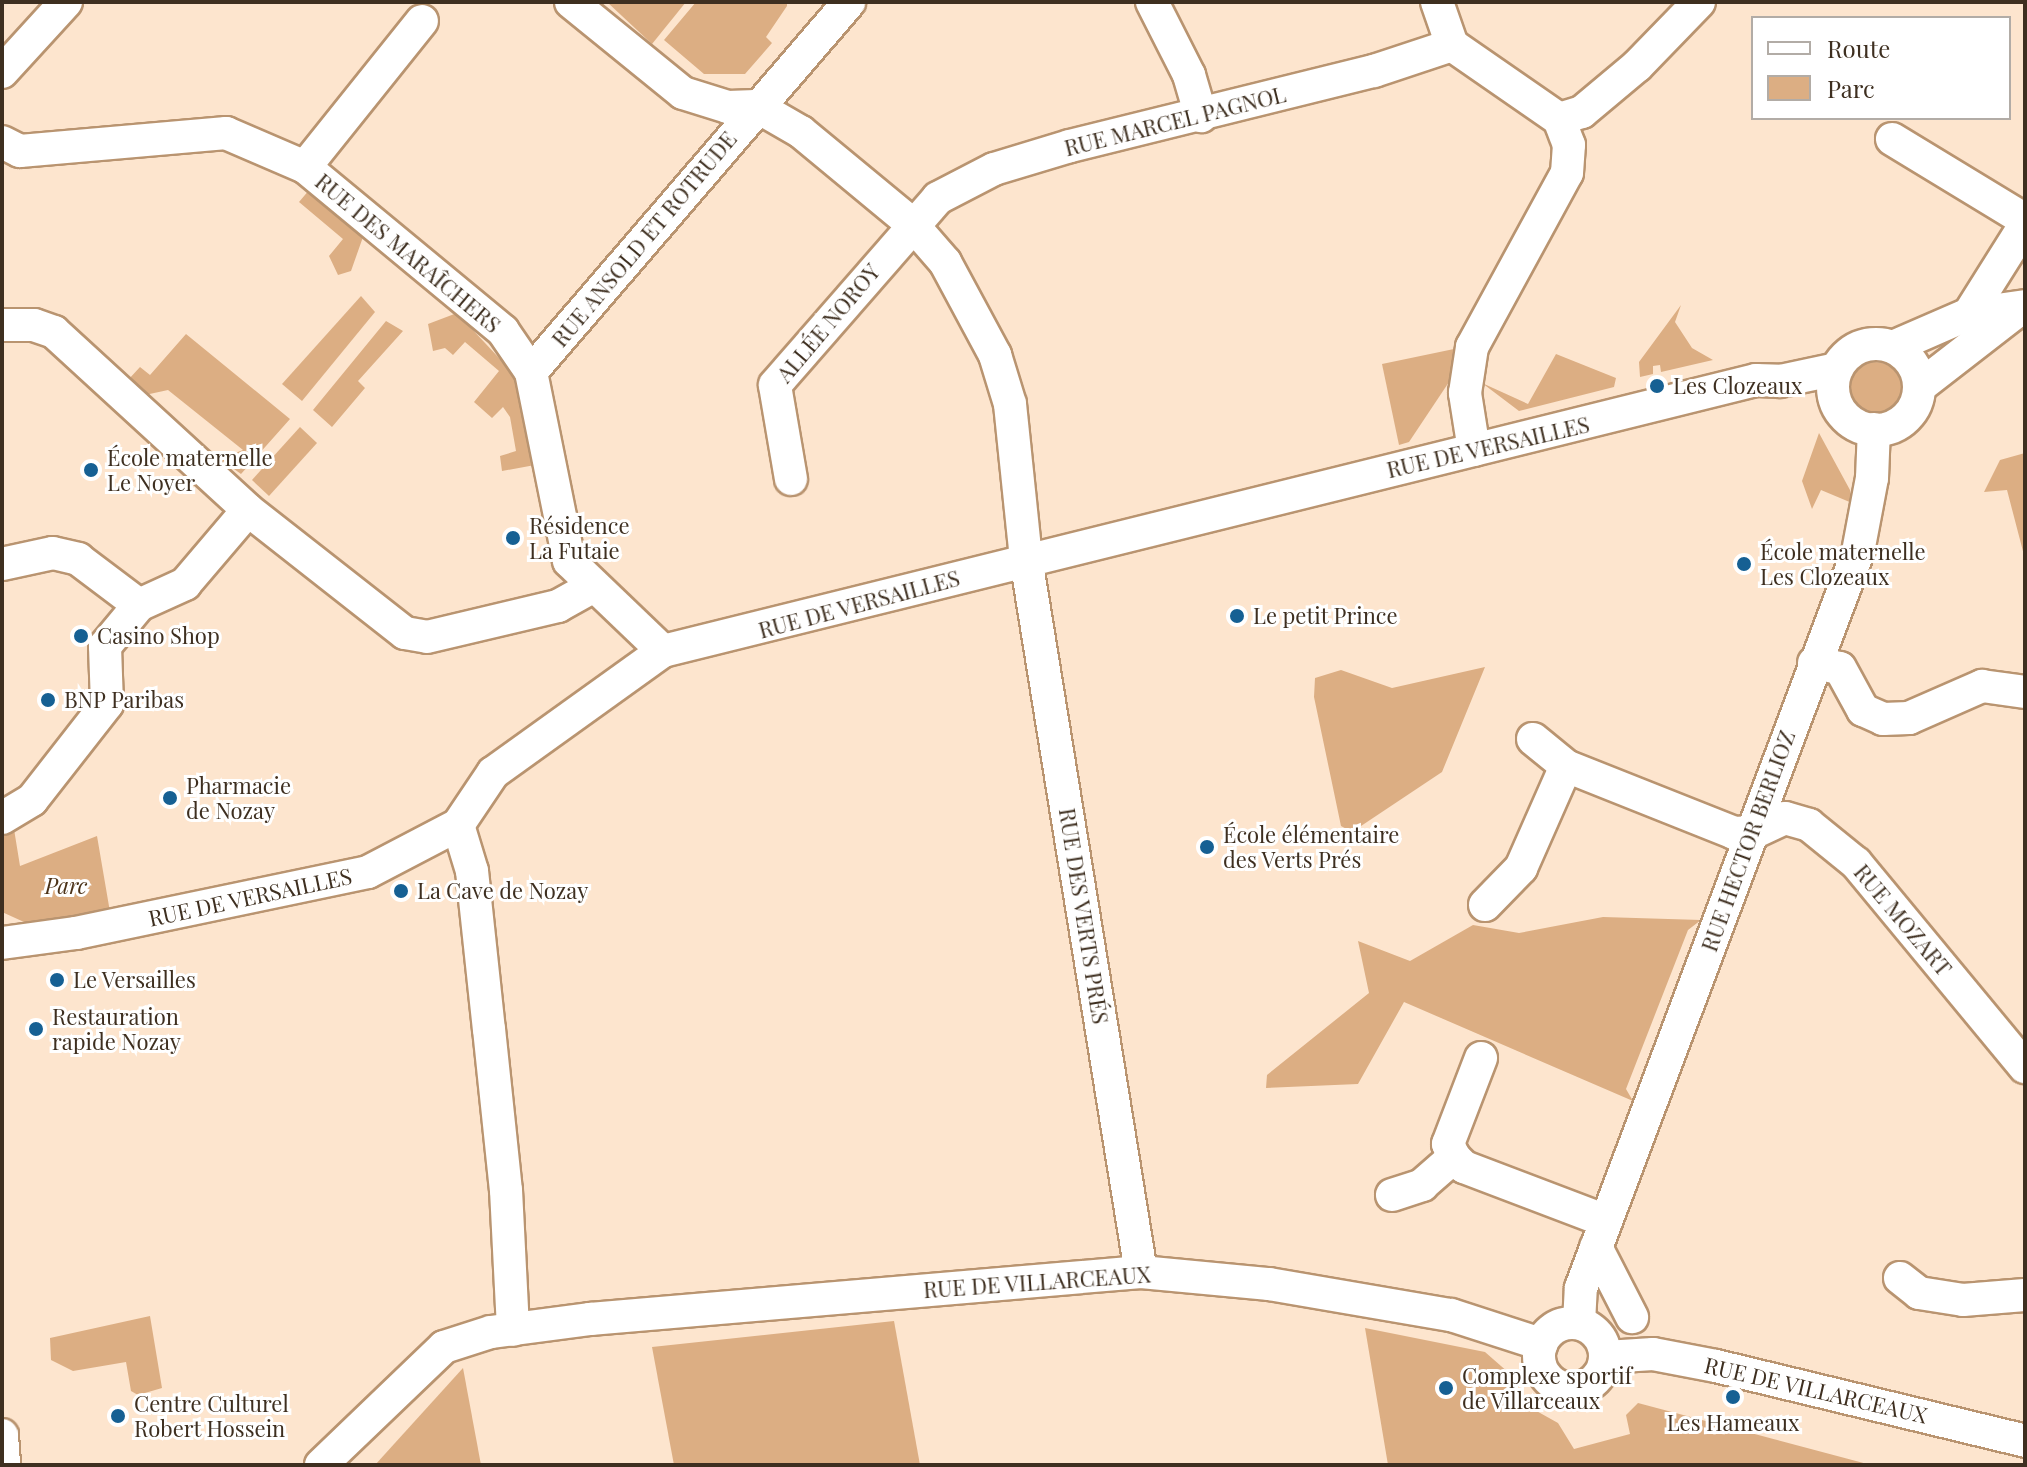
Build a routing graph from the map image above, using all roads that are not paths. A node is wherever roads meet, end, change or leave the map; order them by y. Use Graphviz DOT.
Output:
graph roads {
  1 [pos="66,2"];
  2 [pos="571,2"];
  3 [pos="849,2"];
  4 [pos="1152,2"];
  5 [pos="1437,2"];
  6 [pos="1699,2"];
  7 [pos="422,21"];
  8 [pos="1452,45"];
  9 [pos="2,72"];
  10 [pos="756,106"];
  11 [pos="1201,116"];
  12 [pos="1559,119"];
  13 [pos="1892,139"];
  14 [pos="2,142"];
  15 [pos="305,167"];
  16 [pos="911,223"];
  17 [pos="2024,231"];
  18 [pos="2025,306"];
  19 [pos="1969,314"];
  20 [pos="2,325"];
  21 [pos="1893,347"];
  22 [pos="1837,369"];
  23 [pos="531,372"];
  24 [pos="1780,381"];
  25 [pos="1919,387"];
  26 [pos="1841,412"];
  27 [pos="1874,429"];
  28 [pos="1474,450"];
  29 [pos="791,479"];
  30 [pos="246,507"];
  31 [pos="1026,559"];
  32 [pos="2,564"];
  33 [pos="592,587"];
  34 [pos="139,605"];
  35 [pos="663,651"];
  36 [pos="1814,663"];
  37 [pos="2025,692"];
  38 [pos="1533,739"];
  39 [pos="1566,766"];
  40 [pos="2,818"];
  41 [pos="458,825"];
  42 [pos="1755,832"];
  43 [pos="1485,905"];
  44 [pos="2,943"];
  45 [pos="1481,1058"];
  46 [pos="2025,1067"];
  47 [pos="1454,1157"];
  48 [pos="1392,1195"];
  49 [pos="1601,1234"];
  50 [pos="1141,1272"];
  51 [pos="1900,1278"];
  52 [pos="511,1286"];
  53 [pos="2025,1295"];
  54 [pos="1632,1317"];
  55 [pos="574,1321"];
  56 [pos="1579,1323"];
  57 [pos="513,1330"];
  58 [pos="1541,1344"];
  59 [pos="1606,1357"];
  60 [pos="2,1435"];
  61 [pos="2025,1441"];
  62 [pos="325,1464"];
  63 [pos="4,1465"];
  1 -- 9 [label="street"];
  2 -- 10 [label="street"];
  3 -- 10 [label="street, RUE ANSOLD ET ROTRUDE"];
  4 -- 11 [label="street"];
  5 -- 8 [label="street"];
  6 -- 12 [label="street"];
  7 -- 15 [label="street"];
  8 -- 11 [label="street, RUE MARCEL PAGNOL"];
  8 -- 12 [label="street"];
  10 -- 16 [label="street, RUE DES VERTS PRÉS"];
  10 -- 23 [label="street, RUE ANSOLD ET ROTRUDE"];
  11 -- 16 [label="street, RUE MARCEL PAGNOL"];
  12 -- 28 [label="street"];
  13 -- 17 [label="street"];
  14 -- 15 [label="street, RUE DES MARAÎCHERS"];
  15 -- 23 [label="street, RUE DES MARAÎCHERS"];
  16 -- 29 [label="street, ALLÉE NOROY"];
  16 -- 31 [label="street, RUE DES VERTS PRÉS"];
  17 -- 19 [label="street"];
  18 -- 19 [label="street"];
  18 -- 25 [label="street"];
  19 -- 21 [label="street"];
  20 -- 30 [label="street"];
  21 -- 22 [label="street"];
  21 -- 25 [label="street"];
  22 -- 24 [label="street, RUE DE VERSAILLES"];
  22 -- 26 [label="street"];
  23 -- 33 [label="street, RUE DES MARAÎCHERS"];
  24 -- 26 [label="street"];
  24 -- 28 [label="street, RUE DE VERSAILLES"];
  25 -- 27 [label="street"];
  26 -- 27 [label="street"];
  27 -- 36 [label="street, RUE HECTOR BERLIOZ"];
  28 -- 31 [label="street, RUE DE VERSAILLES"];
  30 -- 33 [label="street"];
  30 -- 34 [label="street"];
  31 -- 35 [label="street, RUE DE VERSAILLES"];
  31 -- 50 [label="street, RUE DES VERTS PRÉS"];
  32 -- 34 [label="street"];
  33 -- 35 [label="street, RUE DES MARAÎCHERS"];
  34 -- 40 [label="street"];
  35 -- 41 [label="street, RUE DE VERSAILLES"];
  36 -- 37 [label="street"];
  36 -- 42 [label="street, RUE HECTOR BERLIOZ"];
  38 -- 39 [label="street"];
  39 -- 42 [label="street"];
  39 -- 43 [label="street"];
  41 -- 44 [label="street, RUE DE VERSAILLES"];
  41 -- 52 [label="street"];
  42 -- 46 [label="street, RUE MOZART"];
  42 -- 49 [label="street, RUE HECTOR BERLIOZ"];
  45 -- 47 [label="street"];
  47 -- 48 [label="street"];
  47 -- 49 [label="street"];
  49 -- 54 [label="street"];
  49 -- 56 [label="street, RUE HECTOR BERLIOZ"];
  50 -- 55 [label="street, RUE DE VILLARCEAUX"];
  50 -- 58 [label="street, RUE DE VILLARCEAUX"];
  51 -- 53 [label="street"];
  52 -- 55 [label="street, RUE DE VILLARCEAUX"];
  52 -- 57 [label="street"];
  55 -- 57 [label="street, RUE DE VILLARCEAUX"];
  56 -- 58 [label="street"];
  56 -- 59 [label="street"];
  57 -- 62 [label="street, RUE DE VILLARCEAUX"];
  58 -- 59 [label="street"];
  59 -- 61 [label="street, RUE DE VILLARCEAUX"];
  60 -- 63 [label="street"];
}
